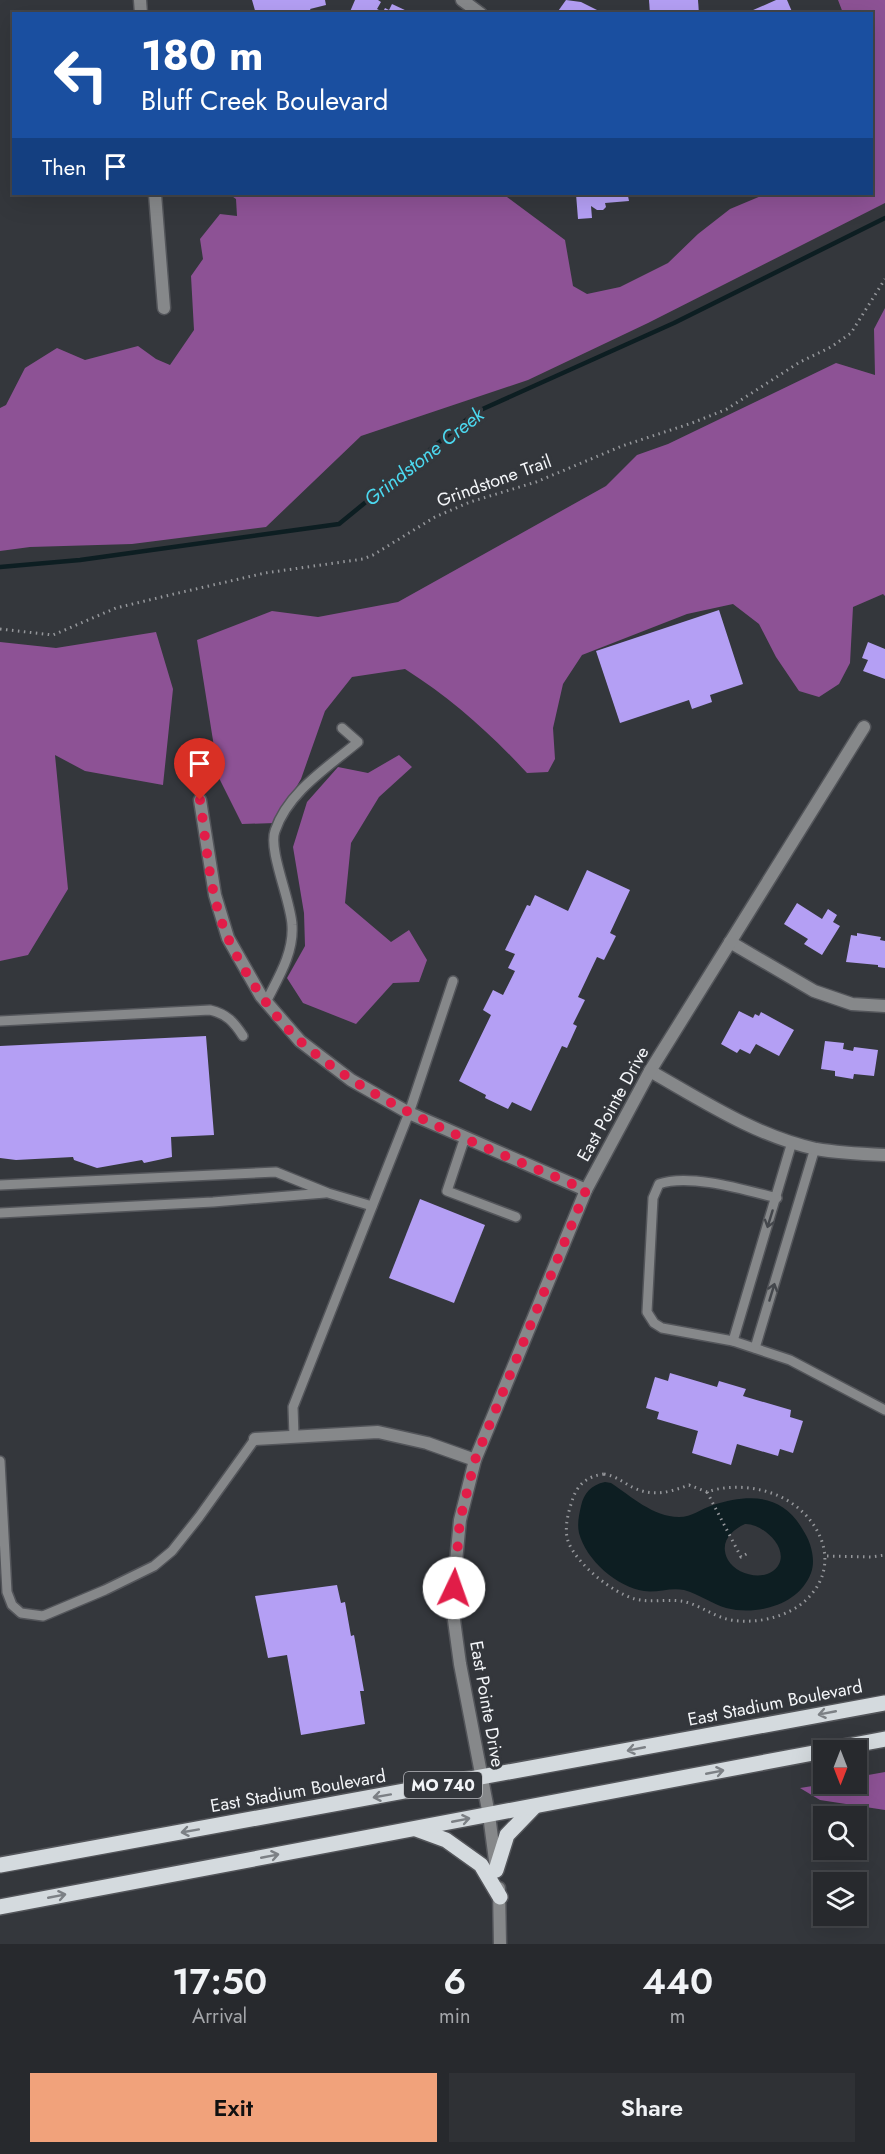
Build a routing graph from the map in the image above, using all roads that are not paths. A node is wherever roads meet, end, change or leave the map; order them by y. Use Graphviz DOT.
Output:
graph roads {
  1 [pos="462,0"];
  2 [pos="478,12"];
  3 [pos="155,195"];
  4 [pos="164,308"];
  5 [pos="864,727"];
  6 [pos="342,728"];
  7 [pos="200,800"];
  8 [pos="730,942"];
  9 [pos="453,981"];
  10 [pos="266,1002"];
  11 [pos="885,1006"];
  12 [pos="0,1021"];
  13 [pos="243,1036"];
  14 [pos="650,1071"];
  15 [pos="409,1113"];
  16 [pos="465,1137"];
  17 [pos="792,1142"];
  18 [pos="816,1148"];
  19 [pos="885,1155"];
  20 [pos="0,1185"];
  21 [pos="586,1190"];
  22 [pos="328,1193"];
  23 [pos="777,1198"];
  24 [pos="372,1206"];
  25 [pos="0,1213"];
  26 [pos="516,1217"];
  27 [pos="733,1341"];
  28 [pos="755,1348"];
  29 [pos="885,1410"];
  30 [pos="294,1436"];
  31 [pos="255,1438"];
  32 [pos="475,1460"];
  33 [pos="0,1461"];
  34 [pos="885,1703"];
  35 [pos="885,1739"];
  36 [pos="867,1743"];
  37 [pos="813,1753"];
  38 [pos="482,1778"];
  39 [pos="535,1806"];
  40 [pos="489,1815"];
  41 [pos="416,1829"];
  42 [pos="0,1865"];
  43 [pos="496,1870"];
  44 [pos="500,1897"];
  45 [pos="0,1906"];
  46 [pos="500,1944"];
  1 -- 2 [label="street"];
  3 -- 4 [label="street"];
  5 -- 8 [label="street, East Pointe Drive"];
  6 -- 10 [label="lane"];
  7 -- 10 [label="street"];
  8 -- 11 [label="street"];
  8 -- 14 [label="street, East Pointe Drive"];
  9 -- 15 [label="lane"];
  10 -- 15 [label="street"];
  12 -- 13 [label="lane"];
  14 -- 17 [label="street"];
  14 -- 21 [label="street, East Pointe Drive"];
  15 -- 16 [label="street"];
  15 -- 24 [label="lane"];
  16 -- 21 [label="street"];
  16 -- 26 [label="lane"];
  17 -- 18 [label="street"];
  17 -- 23 [label="lane"];
  18 -- 19 [label="street"];
  28 -- 18 [label="lane, one-way"];
  20 -- 22 [label="lane"];
  21 -- 32 [label="street, East Pointe Drive"];
  22 -- 24 [label="lane"];
  22 -- 25 [label="lane"];
  23 -- 27 [label="lane, one-way"];
  23 -- 27 [label="lane"];
  24 -- 30 [label="lane"];
  27 -- 28 [label="lane"];
  28 -- 29 [label="lane"];
  30 -- 31 [label="street"];
  30 -- 32 [label="street"];
  31 -- 33 [label="lane"];
  32 -- 38 [label="street, East Pointe Drive"];
  34 -- 38 [label="main road, East Stadium Boulevard / MO 740, one-way"];
  35 -- 36 [label="main road, MO 740"];
  39 -- 37 [label="main road, MO 740, one-way"];
  38 -- 40 [label="street, East Pointe Drive"];
  38 -- 42 [label="main road, East Stadium Boulevard / MO 740, one-way"];
  39 -- 40 [label="main road, MO 740"];
  39 -- 43 [label="main road"];
  41 -- 40 [label="main road, MO 740, one-way"];
  40 -- 43 [label="street, East Pointe Drive"];
  41 -- 44 [label="main road"];
  45 -- 41 [label="main road, MO 740, one-way"];
  43 -- 44 [label="street, East Pointe Drive"];
  44 -- 46 [label="street, East Pointe Drive"];
}
